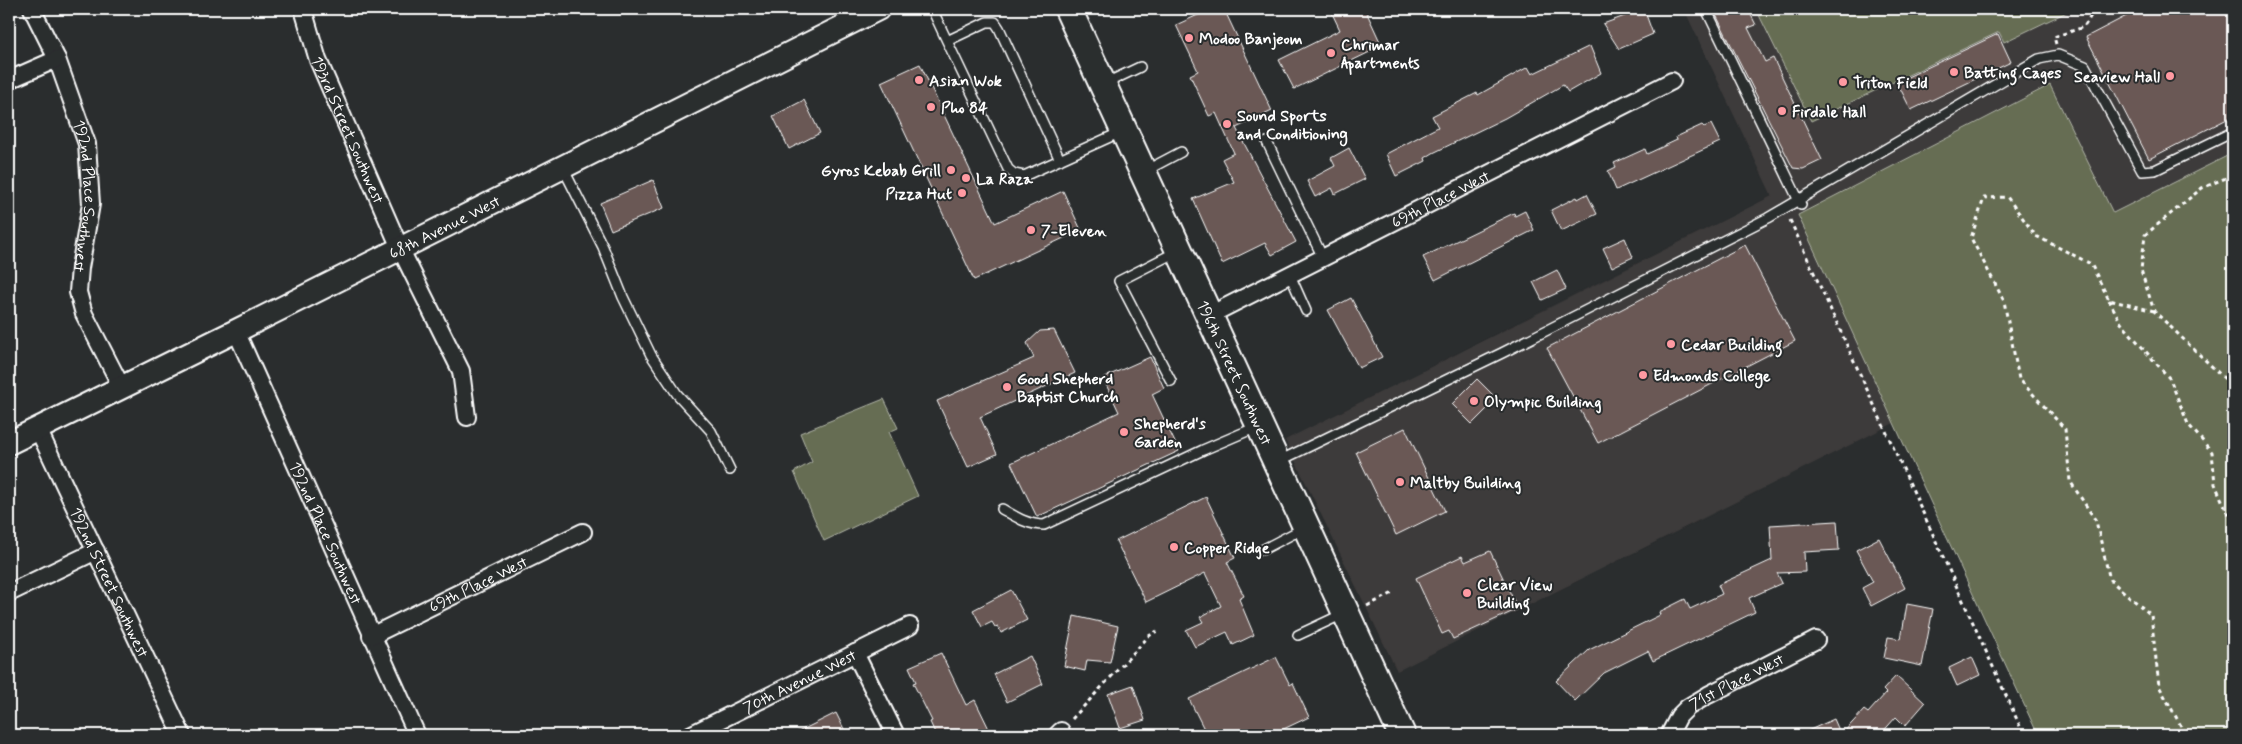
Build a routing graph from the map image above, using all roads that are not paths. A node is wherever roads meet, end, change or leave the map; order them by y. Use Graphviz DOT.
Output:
graph roads {
  1 [pos="32,9"];
  2 [pos="303,9"];
  3 [pos="878,9"];
  4 [pos="932,9"];
  5 [pos="1068,9"];
  6 [pos="1706,9"];
  7 [pos="947,41"];
  8 [pos="56,59"];
  9 [pos="1140,67"];
  10 [pos="9,80"];
  11 [pos="1672,81"];
  12 [pos="1102,84"];
  13 [pos="1124,130"];
  14 [pos="2233,132"];
  15 [pos="1267,142"];
  16 [pos="1181,152"];
  17 [pos="1060,160"];
  18 [pos="562,167"];
  19 [pos="1142,172"];
  20 [pos="1800,203"];
  21 [pos="400,248"];
  22 [pos="1178,251"];
  23 [pos="1323,258"];
  24 [pos="1290,275"];
  25 [pos="1306,311"];
  26 [pos="1208,316"];
  27 [pos="236,332"];
  28 [pos="1171,380"];
  29 [pos="121,386"];
  30 [pos="467,417"];
  31 [pos="1259,426"];
  32 [pos="38,428"];
  33 [pos="9,443"];
  34 [pos="1276,462"];
  35 [pos="730,470"];
  36 [pos="1002,509"];
  37 [pos="1307,527"];
  38 [pos="583,532"];
  39 [pos="1262,550"];
  40 [pos="96,551"];
  41 [pos="9,593"];
  42 [pos="1354,611"];
  43 [pos="910,626"];
  44 [pos="1298,635"];
  45 [pos="371,636"];
  46 [pos="1816,640"];
  47 [pos="855,653"];
  48 [pos="182,735"];
  49 [pos="417,735"];
  50 [pos="690,735"];
  51 [pos="896,735"];
  52 [pos="1402,735"];
  53 [pos="1669,735"];
  1 -- 8 [label="street, 192nd Place Southwest"];
  2 -- 21 [label="street, 193rd Street Southwest"];
  3 -- 18 [label="street, 68th Avenue West"];
  4 -- 7 [label="lane"];
  5 -- 12 [label="main road, 196th Street Southwest"];
  6 -- 20 [label="lane"];
  7 -- 17 [label="lane"];
  7 -- 17 [label="lane"];
  8 -- 10 [label="street"];
  8 -- 29 [label="street, 192nd Place Southwest"];
  9 -- 12 [label="lane"];
  11 -- 23 [label="street, 69th Place West"];
  12 -- 13 [label="main road, 196th Street Southwest"];
  13 -- 17 [label="lane"];
  13 -- 19 [label="main road, 196th Street Southwest"];
  14 -- 20 [label="lane"];
  15 -- 23 [label="lane"];
  16 -- 19 [label="lane"];
  18 -- 21 [label="street, 68th Avenue West"];
  18 -- 35 [label="lane"];
  19 -- 22 [label="main road, 196th Street Southwest"];
  20 -- 34 [label="lane"];
  21 -- 27 [label="street, 68th Avenue West"];
  21 -- 30 [label="street, 193rd Street Southwest"];
  22 -- 26 [label="main road, 196th Street Southwest"];
  22 -- 28 [label="lane"];
  23 -- 24 [label="street, 69th Place West"];
  24 -- 25 [label="lane"];
  24 -- 26 [label="street, 69th Place West"];
  26 -- 31 [label="main road, 196th Street Southwest"];
  27 -- 29 [label="street, 68th Avenue West"];
  27 -- 45 [label="street, 192nd Place Southwest"];
  29 -- 32 [label="street, 68th Avenue West"];
  31 -- 34 [label="main road, 196th Street Southwest"];
  31 -- 36 [label="lane"];
  32 -- 33 [label="street, 68th Avenue West"];
  32 -- 40 [label="street, 192nd Street Southwest"];
  34 -- 37 [label="main road, 196th Street Southwest"];
  37 -- 39 [label="lane"];
  37 -- 42 [label="main road, 196th Street Southwest"];
  38 -- 45 [label="street, 69th Place West"];
  40 -- 41 [label="street"];
  40 -- 48 [label="street, 192nd Street Southwest"];
  42 -- 44 [label="lane"];
  42 -- 52 [label="main road, 196th Street Southwest"];
  43 -- 47 [label="street, 70th Avenue West"];
  45 -- 49 [label="street, 192nd Place Southwest"];
  46 -- 53 [label="street, 71st Place West"];
  47 -- 50 [label="street, 70th Avenue West"];
  47 -- 51 [label="street"];
}
